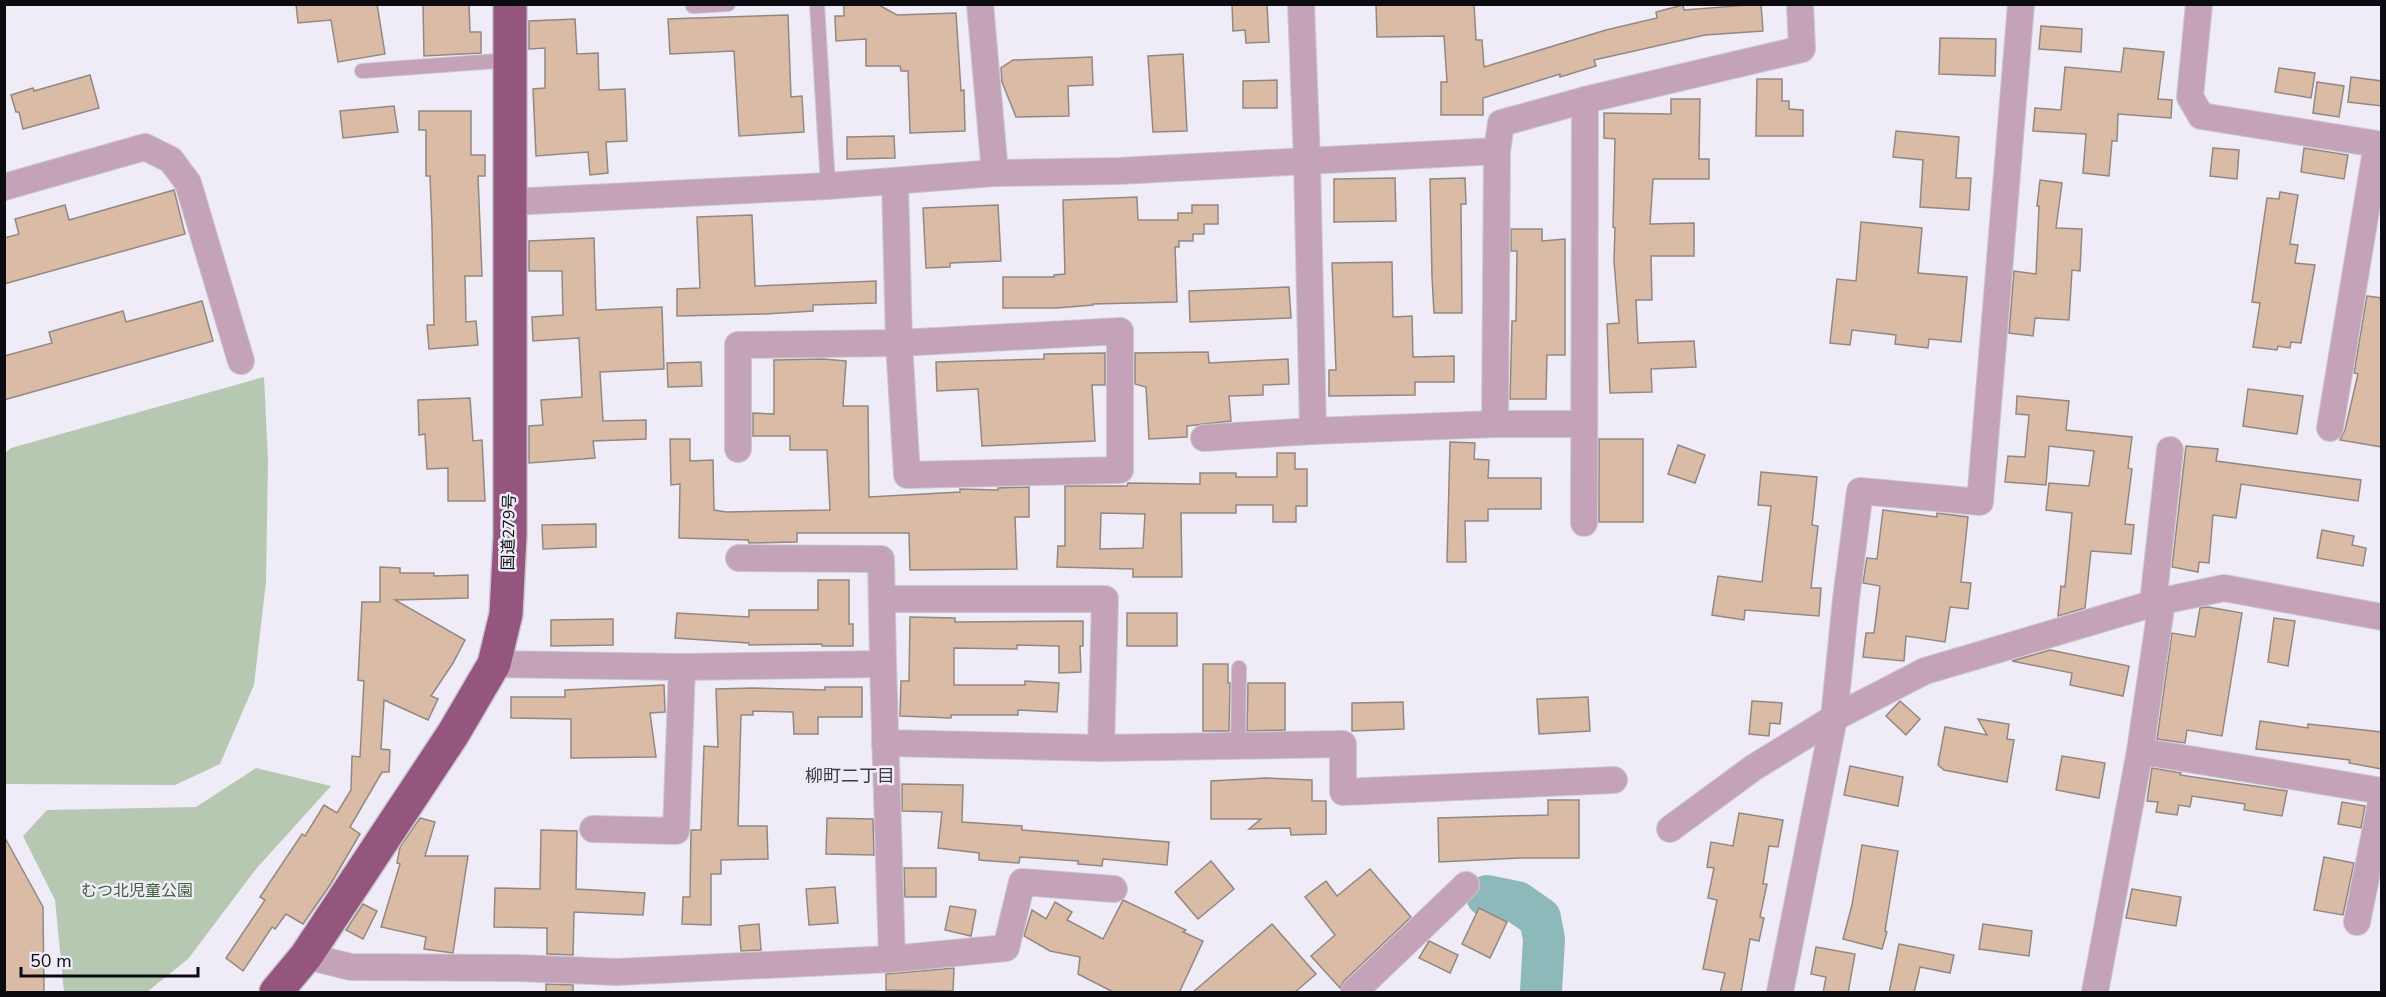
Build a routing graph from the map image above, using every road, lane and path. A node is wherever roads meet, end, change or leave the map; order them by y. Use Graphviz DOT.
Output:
graph roads {
  1 [pos="510,4"];
  2 [pos="728,4"];
  3 [pos="817,4"];
  4 [pos="980,4"];
  5 [pos="1301,4"];
  6 [pos="1800,4"];
  7 [pos="2021,4"];
  8 [pos="2199,4"];
  9 [pos="693,6"];
  10 [pos="510,60"];
  11 [pos="362,71"];
  12 [pos="1585,100"];
  13 [pos="1497,151"];
  14 [pos="1306,161"];
  15 [pos="995,173"];
  16 [pos="895,182"];
  17 [pos="828,186"];
  18 [pos="4,187"];
  19 [pos="510,202"];
  20 [pos="899,342"];
  21 [pos="241,361"];
  22 [pos="1495,424"];
  23 [pos="1584,424"];
  24 [pos="2330,428"];
  25 [pos="1313,431"];
  26 [pos="1204,438"];
  27 [pos="738,449"];
  28 [pos="2170,450"];
  29 [pos="1584,523"];
  30 [pos="739,558"];
  31 [pos="882,599"];
  32 [pos="2158,602"];
  33 [pos="2382,617"];
  34 [pos="494,664"];
  35 [pos="883,664"];
  36 [pos="682,667"];
  37 [pos="1239,668"];
  38 [pos="1834,718"];
  39 [pos="885,743"];
  40 [pos="1238,746"];
  41 [pos="1101,748"];
  42 [pos="2140,751"];
  43 [pos="1614,780"];
  44 [pos="2382,791"];
  45 [pos="2382,798"];
  46 [pos="593,829"];
  47 [pos="1670,829"];
  48 [pos="1466,885"];
  49 [pos="1114,889"];
  50 [pos="2357,922"];
  51 [pos="306,956"];
  52 [pos="892,959"];
  53 [pos="616,982"];
  54 [pos="276,993"];
  55 [pos="1354,993"];
  56 [pos="1780,993"];
  57 [pos="2095,993"];
  1 -- 10 [label="highway, 国道279号"];
  2 -- 9 [label="lane"];
  3 -- 17 [label="lane"];
  4 -- 15 [label="street"];
  5 -- 14 [label="street"];
  6 -- 12 [label="street"];
  7 -- 38 [label="street"];
  8 -- 24 [label="street"];
  10 -- 11 [label="lane"];
  10 -- 19 [label="highway, 国道279号"];
  12 -- 13 [label="street"];
  12 -- 23 [label="street"];
  13 -- 14 [label="street"];
  13 -- 22 [label="street"];
  14 -- 15 [label="street"];
  14 -- 25 [label="street"];
  15 -- 16 [label="street"];
  16 -- 17 [label="street"];
  16 -- 20 [label="street"];
  17 -- 19 [label="street"];
  18 -- 21 [label="street"];
  19 -- 34 [label="highway, 国道279号"];
  20 -- 20 [label="street"];
  20 -- 27 [label="street"];
  22 -- 23 [label="street"];
  22 -- 25 [label="street"];
  23 -- 29 [label="street"];
  25 -- 26 [label="street"];
  28 -- 32 [label="street"];
  30 -- 31 [label="street"];
  31 -- 35 [label="street"];
  31 -- 41 [label="street"];
  32 -- 33 [label="street"];
  32 -- 38 [label="street"];
  32 -- 42 [label="street"];
  34 -- 36 [label="street"];
  34 -- 51 [label="highway, 国道279号"];
  35 -- 36 [label="street"];
  35 -- 39 [label="street"];
  36 -- 46 [label="street"];
  37 -- 40 [label="lane"];
  38 -- 47 [label="street"];
  38 -- 56 [label="street"];
  39 -- 41 [label="street"];
  39 -- 52 [label="street"];
  40 -- 41 [label="street"];
  40 -- 43 [label="street"];
  42 -- 44 [label="street"];
  42 -- 57 [label="street"];
  45 -- 50 [label="street"];
  48 -- 55 [label="street"];
  49 -- 52 [label="street"];
  51 -- 53 [label="street"];
  51 -- 54 [label="highway, 国道279号"];
  52 -- 53 [label="street"];
}
